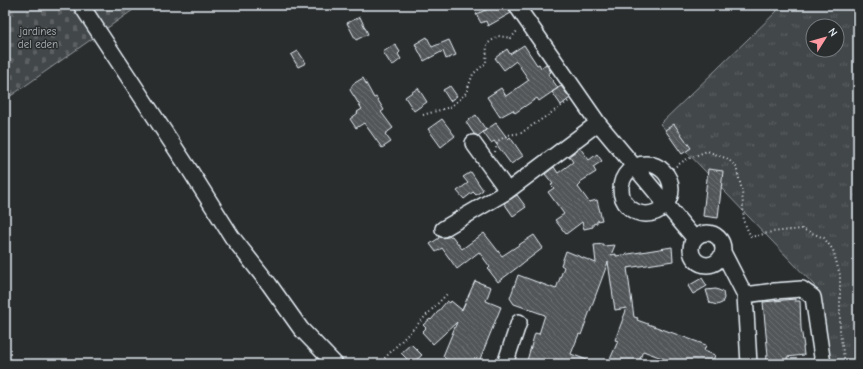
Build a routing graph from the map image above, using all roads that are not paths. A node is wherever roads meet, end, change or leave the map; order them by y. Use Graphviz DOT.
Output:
graph roads {
  1 [pos="81,5"];
  2 [pos="516,5"];
  3 [pos="598,123"];
  4 [pos="473,143"];
  5 [pos="635,168"];
  6 [pos="506,192"];
  7 [pos="665,205"];
  8 [pos="443,229"];
  9 [pos="694,238"];
  10 [pos="723,252"];
  11 [pos="710,265"];
  12 [pos="743,292"];
  13 [pos="519,322"];
  14 [pos="335,364"];
  15 [pos="505,364"];
  16 [pos="750,364"];
  17 [pos="823,364"];
  1 -- 14 [label="street"];
  2 -- 3 [label="street"];
  3 -- 5 [label="street"];
  3 -- 6 [label="street"];
  4 -- 6 [label="street"];
  5 -- 7 [label="street"];
  5 -- 7 [label="street"];
  5 -- 7 [label="street"];
  6 -- 8 [label="street"];
  7 -- 9 [label="street"];
  9 -- 10 [label="street"];
  9 -- 11 [label="street"];
  10 -- 11 [label="street"];
  10 -- 12 [label="street"];
  11 -- 12 [label="street"];
  12 -- 16 [label="street"];
  12 -- 17 [label="street"];
  13 -- 15 [label="street"];
}
